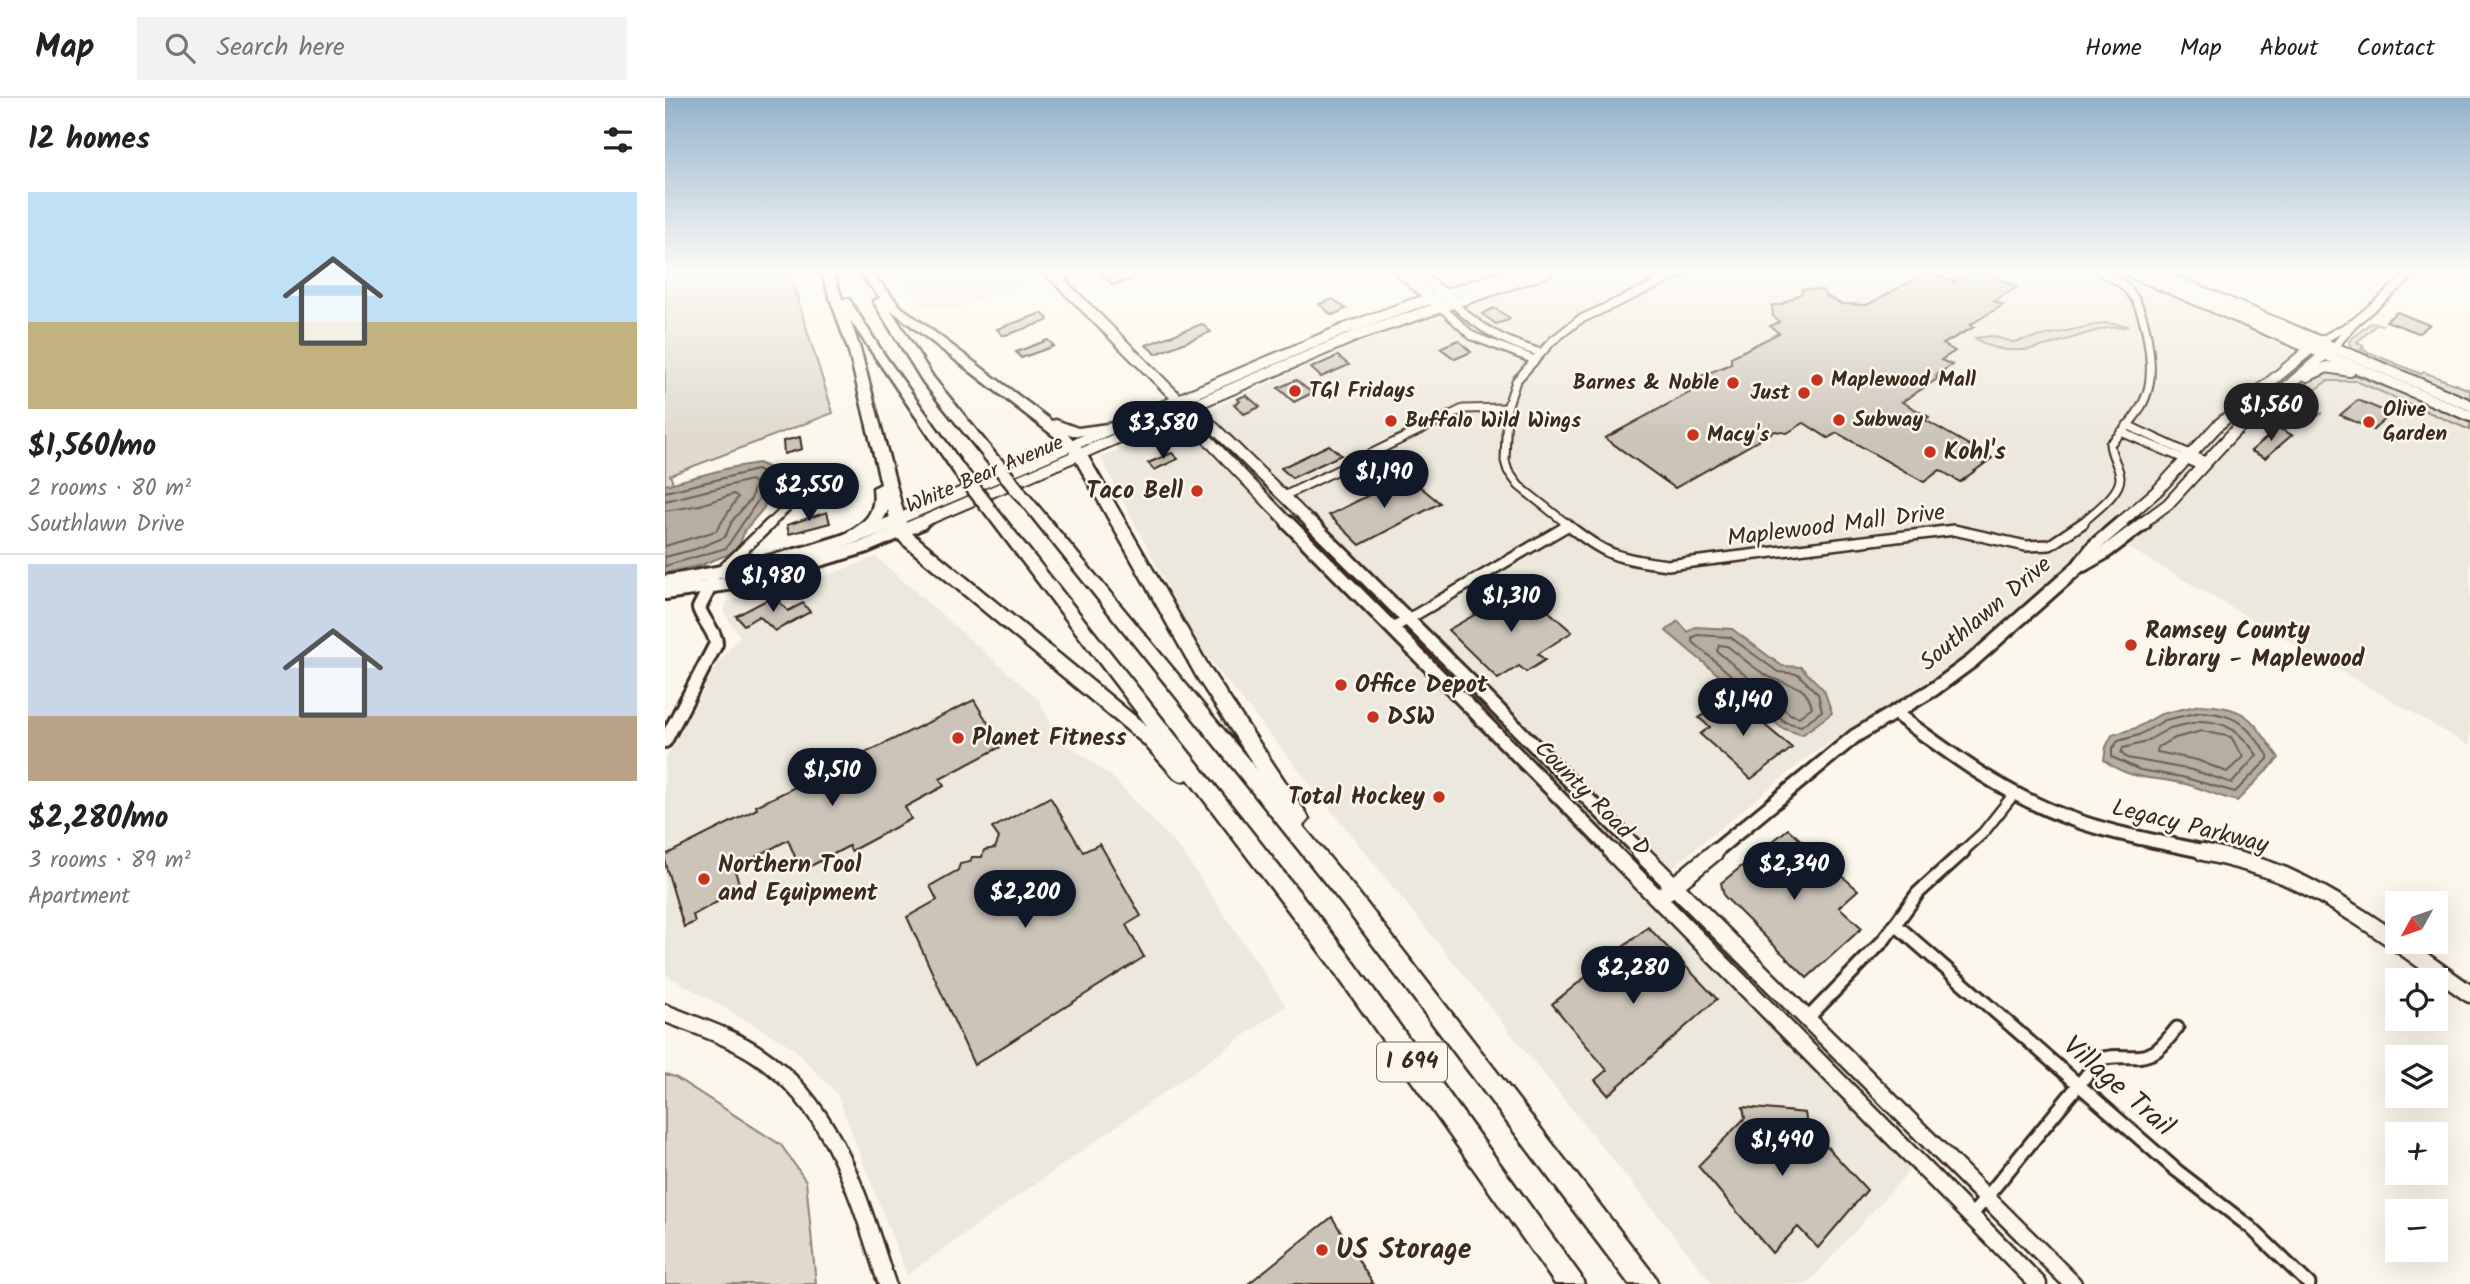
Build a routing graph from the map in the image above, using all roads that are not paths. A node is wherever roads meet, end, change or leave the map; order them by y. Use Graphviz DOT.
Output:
graph roads {
  1 [pos="846,327"];
  2 [pos="861,327"];
  3 [pos="897,327"];
  4 [pos="920,327"];
  5 [pos="1106,327"];
  6 [pos="1351,327"];
  7 [pos="1375,327"];
  8 [pos="1464,327"];
  9 [pos="1478,327"];
  10 [pos="1568,327"];
  11 [pos="2144,327"];
  12 [pos="2261,327"];
  13 [pos="2277,327"];
  14 [pos="2346,327"];
  15 [pos="2350,327"];
  16 [pos="2270,331"];
  17 [pos="2316,345"];
  18 [pos="2330,350"];
  19 [pos="1538,356"];
  20 [pos="2295,362"];
  21 [pos="2288,386"];
  22 [pos="1179,400"];
  23 [pos="2470,405"];
  24 [pos="869,408"];
  25 [pos="1507,408"];
  26 [pos="2453,409"];
  27 [pos="1028,410"];
  28 [pos="1189,410"];
  29 [pos="2470,416"];
  30 [pos="1117,425"];
  31 [pos="2127,425"];
  32 [pos="1140,430"];
  33 [pos="2121,432"];
  34 [pos="1201,433"];
  35 [pos="1076,449"];
  36 [pos="2189,456"];
  37 [pos="2205,464"];
  38 [pos="800,495"];
  39 [pos="1284,496"];
  40 [pos="899,526"];
  41 [pos="1567,526"];
  42 [pos="846,540"];
  43 [pos="2077,568"];
  44 [pos="717,575"];
  45 [pos="665,582"];
  46 [pos="709,588"];
  47 [pos="665,593"];
  48 [pos="1405,619"];
  49 [pos="1393,628"];
  50 [pos="1895,713"];
  51 [pos="665,741"];
  52 [pos="2014,794"];
  53 [pos="1249,843"];
  54 [pos="1675,886"];
  55 [pos="1350,898"];
  56 [pos="1659,898"];
  57 [pos="1895,924"];
  58 [pos="2470,994"];
  59 [pos="665,1013"];
  60 [pos="1807,1019"];
  61 [pos="2177,1028"];
  62 [pos="2080,1086"];
  63 [pos="1987,1198"];
  64 [pos="1971,1216"];
  65 [pos="887,1284"];
  66 [pos="1571,1284"];
  67 [pos="1645,1284"];
  68 [pos="2038,1284"];
  69 [pos="2073,1284"];
  70 [pos="2309,1284"];
  1 -- 24 [label="highway"];
  2 -- 53 [label="highway, I 694, bridge"];
  3 -- 55 [label="highway, I 694, bridge"];
  4 -- 27 [label="highway"];
  5 -- 22 [label="street, County Road D"];
  6 -- 22 [label="street, White Bear Avenue"];
  7 -- 28 [label="main road, White Bear Avenue"];
  8 -- 19 [label="street"];
  9 -- 19 [label="street"];
  10 -- 19 [label="street, Maplewood Mall Drive"];
  11 -- 31 [label="street, Maplewood Mall Drive"];
  12 -- 16 [label="street"];
  13 -- 17 [label="street"];
  14 -- 17 [label="street, Southlawn Drive"];
  15 -- 18 [label="street, Southlawn Drive"];
  16 -- 17 [label="street"];
  16 -- 20 [label="street"];
  17 -- 18 [label="street"];
  17 -- 20 [label="main road, Southlawn Drive"];
  18 -- 21 [label="main road, Southlawn Drive"];
  18 -- 23 [label="street"];
  18 -- 26 [label="street"];
  19 -- 25 [label="street, Maplewood Mall Drive"];
  20 -- 36 [label="street, Southlawn Drive"];
  21 -- 26 [label="street"];
  21 -- 37 [label="street, Southlawn Drive"];
  22 -- 28 [label="street, County Road D"];
  22 -- 30 [label="street, White Bear Avenue"];
  24 -- 40 [label="highway"];
  24 -- 42 [label="highway"];
  25 -- 39 [label="street"];
  25 -- 41 [label="street, Maplewood Mall Drive"];
  26 -- 29 [label="street"];
  27 -- 30 [label="highway"];
  27 -- 35 [label="highway"];
  28 -- 32 [label="street, White Bear Avenue"];
  28 -- 34 [label="street, County Road D"];
  28 -- 39 [label="street, County Road D"];
  30 -- 35 [label="main road, White Bear Avenue"];
  31 -- 33 [label="street, Maplewood Mall Drive"];
  31 -- 36 [label="street"];
  32 -- 34 [label="street"];
  32 -- 35 [label="street, White Bear Avenue"];
  33 -- 36 [label="street"];
  33 -- 41 [label="street, Maplewood Mall Drive"];
  34 -- 49 [label="street, County Road D"];
  35 -- 40 [label="street, White Bear Avenue"];
  35 -- 55 [label="highway"];
  36 -- 37 [label="street"];
  36 -- 43 [label="street, Southlawn Drive"];
  37 -- 43 [label="street, Southlawn Drive"];
  38 -- 44 [label="street"];
  39 -- 48 [label="street, County Road D"];
  40 -- 42 [label="main road, White Bear Avenue"];
  40 -- 46 [label="street, White Bear Avenue"];
  40 -- 53 [label="highway"];
  41 -- 48 [label="street"];
  42 -- 44 [label="main road, White Bear Avenue"];
  43 -- 50 [label="street, Southlawn Drive"];
  44 -- 45 [label="street, White Bear Avenue"];
  44 -- 46 [label="street"];
  46 -- 47 [label="street, White Bear Avenue"];
  46 -- 51 [label="street"];
  48 -- 49 [label="street"];
  48 -- 54 [label="street, County Road D"];
  49 -- 56 [label="street, County Road D"];
  50 -- 52 [label="street, Legacy Parkway"];
  50 -- 54 [label="street, Southlawn Drive"];
  52 -- 57 [label="street"];
  52 -- 58 [label="street, Legacy Parkway"];
  53 -- 66 [label="highway, I 694"];
  54 -- 56 [label="main road, Southlawn Drive"];
  54 -- 60 [label="main road, County Road D"];
  55 -- 67 [label="highway, I 694"];
  56 -- 64 [label="street, County Road D"];
  57 -- 60 [label="street"];
  57 -- 62 [label="street, Village Trail"];
  59 -- 65 [label="street"];
  60 -- 63 [label="street, County Road D"];
  61 -- 62 [label="street"];
  62 -- 63 [label="street"];
  62 -- 70 [label="street, Village Trail"];
  63 -- 64 [label="street"];
  63 -- 69 [label="street, County Road D"];
  64 -- 68 [label="main road"];
}
